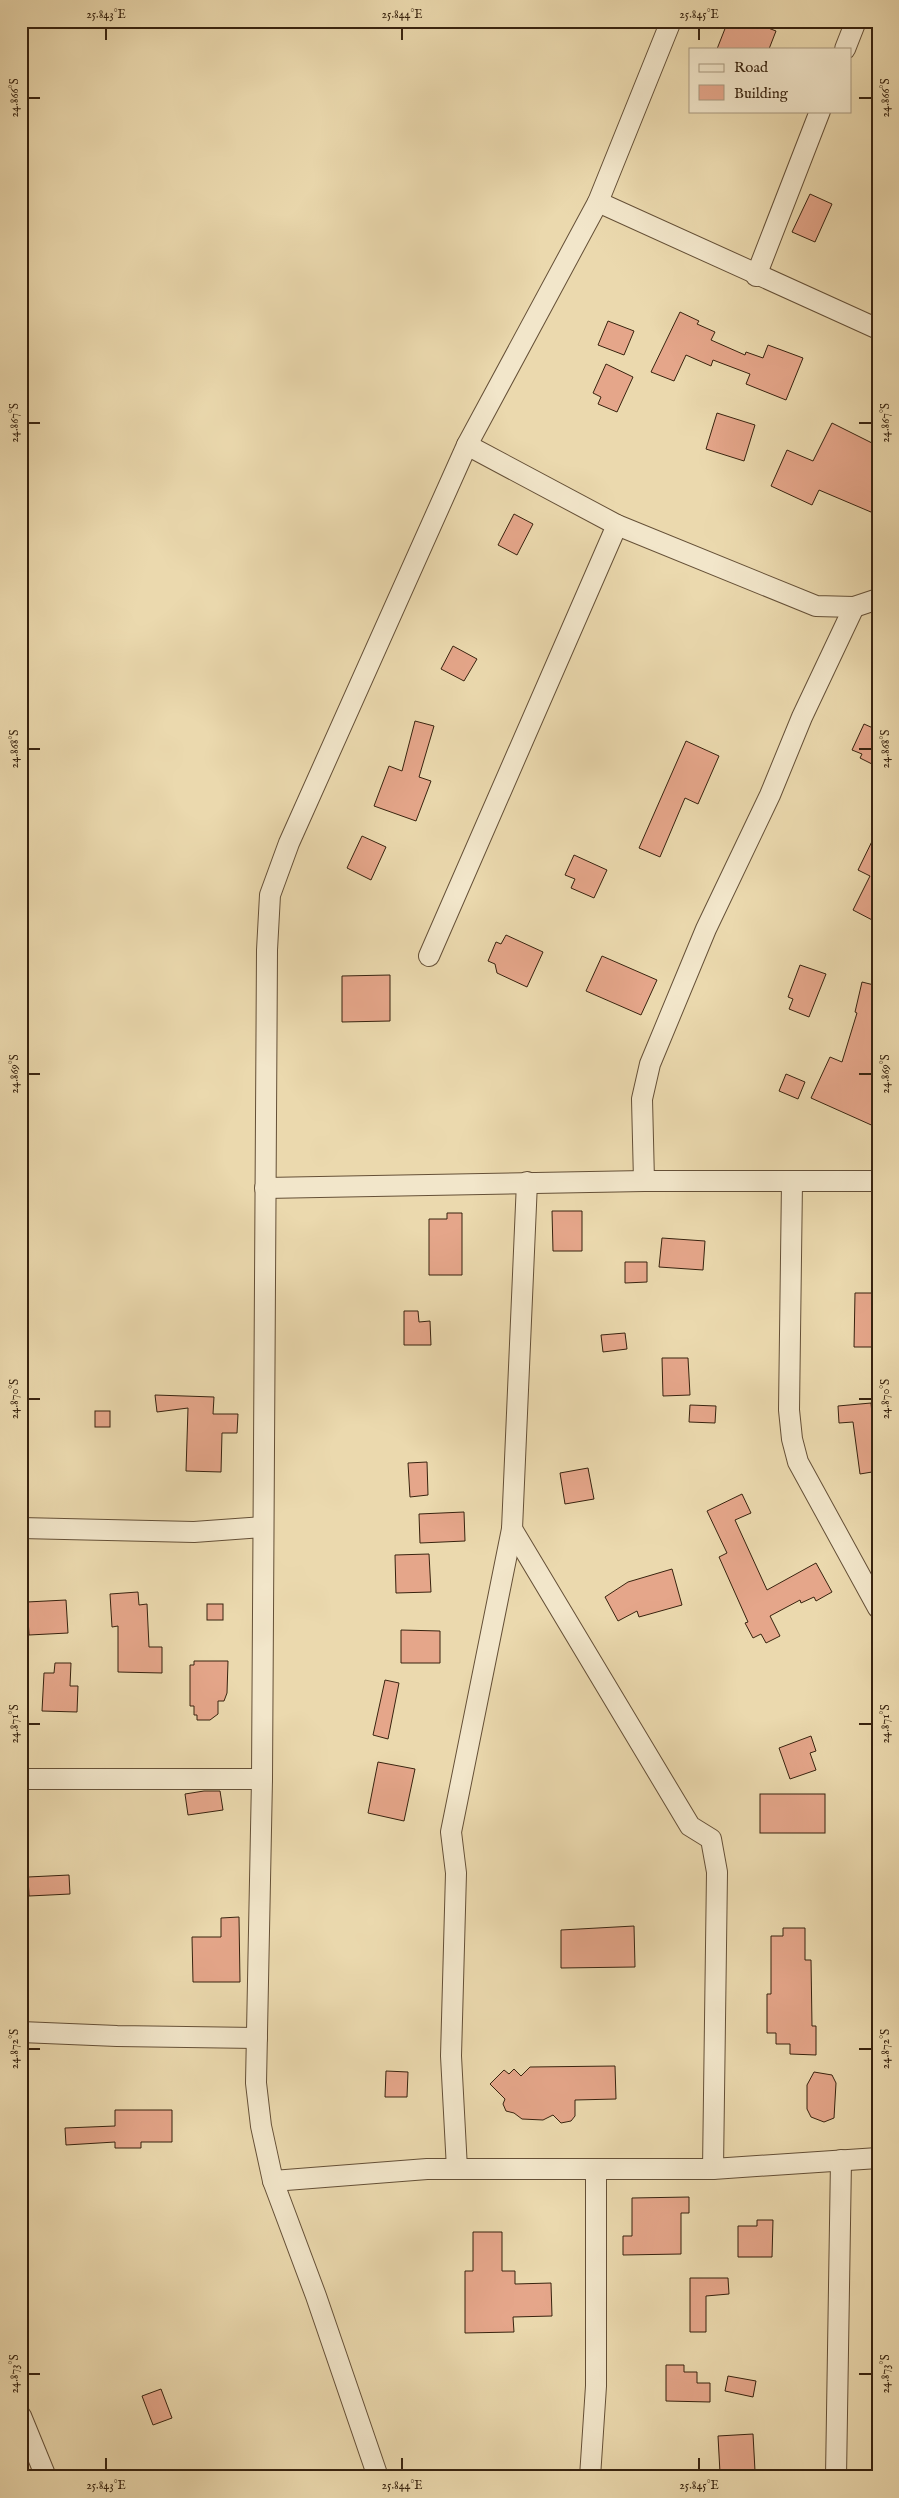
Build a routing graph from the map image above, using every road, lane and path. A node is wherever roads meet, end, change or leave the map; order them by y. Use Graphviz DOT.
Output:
graph roads {
  1 [pos="671,21"];
  2 [pos="856,21"];
  3 [pos="845,48"];
  4 [pos="820,112"];
  5 [pos="598,202"];
  6 [pos="756,276"];
  7 [pos="878,329"];
  8 [pos="467,446"];
  9 [pos="617,525"];
  10 [pos="878,599"];
  11 [pos="854,607"];
  12 [pos="429,956"];
  13 [pos="644,1181"];
  14 [pos="878,1181"];
  15 [pos="527,1182"];
  16 [pos="792,1182"];
  17 [pos="265,1188"];
  18 [pos="262,1527"];
  19 [pos="21,1528"];
  20 [pos="512,1529"];
  21 [pos="878,1608"];
  22 [pos="21,1779"];
  23 [pos="262,1779"];
  24 [pos="21,2032"];
  25 [pos="257,2038"];
  26 [pos="878,2158"];
  27 [pos="841,2160"];
  28 [pos="457,2170"];
  29 [pos="596,2170"];
  30 [pos="713,2170"];
  31 [pos="273,2181"];
  32 [pos="21,2416"];
  33 [pos="46,2477"];
  34 [pos="378,2477"];
  35 [pos="590,2477"];
  36 [pos="836,2477"];
  1 -- 5 [label="street"];
  2 -- 3 [label="street"];
  4 -- 6 [label="street"];
  5 -- 6 [label="street"];
  5 -- 8 [label="street"];
  6 -- 7 [label="street"];
  8 -- 9 [label="street"];
  8 -- 17 [label="street"];
  9 -- 11 [label="street"];
  9 -- 12 [label="street"];
  10 -- 11 [label="street"];
  11 -- 13 [label="street"];
  13 -- 15 [label="street"];
  13 -- 16 [label="street"];
  14 -- 16 [label="street"];
  15 -- 17 [label="street"];
  15 -- 20 [label="street"];
  16 -- 21 [label="street"];
  17 -- 18 [label="street"];
  18 -- 19 [label="street"];
  18 -- 23 [label="street"];
  20 -- 28 [label="street"];
  20 -- 30 [label="street"];
  22 -- 23 [label="street"];
  23 -- 25 [label="street"];
  24 -- 25 [label="street"];
  25 -- 31 [label="street"];
  26 -- 27 [label="street"];
  27 -- 30 [label="street"];
  27 -- 36 [label="street"];
  28 -- 29 [label="street"];
  28 -- 31 [label="street"];
  29 -- 30 [label="street"];
  29 -- 35 [label="street"];
  31 -- 34 [label="street"];
  32 -- 33 [label="street"];
}
